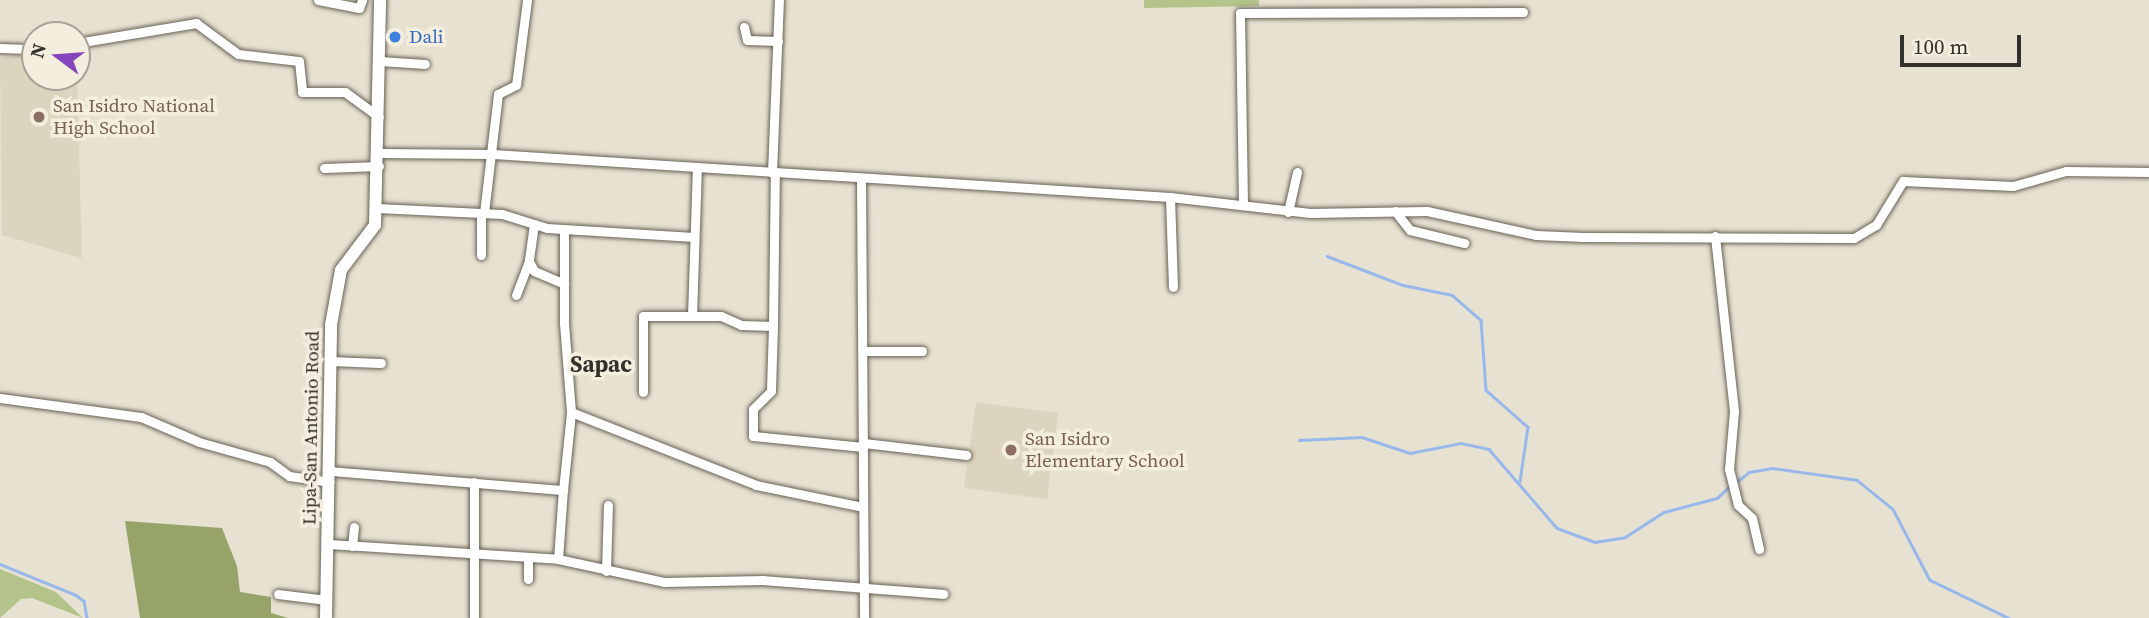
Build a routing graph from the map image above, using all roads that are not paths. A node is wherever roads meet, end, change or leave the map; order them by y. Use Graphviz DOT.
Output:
graph roads {
  1 [pos="318,0"];
  2 [pos="362,0"];
  3 [pos="380,0"];
  4 [pos="527,0"];
  5 [pos="779,0"];
  6 [pos="1523,12"];
  7 [pos="744,27"];
  8 [pos="91,41"];
  9 [pos="778,41"];
  10 [pos="0,48"];
  11 [pos="21,49"];
  12 [pos="380,61"];
  13 [pos="425,64"];
  14 [pos="380,118"];
  15 [pos="493,155"];
  16 [pos="379,160"];
  17 [pos="324,168"];
  18 [pos="697,168"];
  19 [pos="1297,172"];
  20 [pos="2149,172"];
  21 [pos="773,173"];
  22 [pos="861,179"];
  23 [pos="1170,197"];
  24 [pos="1242,204"];
  25 [pos="377,208"];
  26 [pos="1395,211"];
  27 [pos="1288,212"];
  28 [pos="482,213"];
  29 [pos="534,224"];
  30 [pos="564,230"];
  31 [pos="1715,236"];
  32 [pos="694,237"];
  33 [pos="1464,243"];
  34 [pos="481,255"];
  35 [pos="530,261"];
  36 [pos="564,284"];
  37 [pos="1172,287"];
  38 [pos="516,295"];
  39 [pos="692,316"];
  40 [pos="773,327"];
  41 [pos="863,351"];
  42 [pos="922,351"];
  43 [pos="328,361"];
  44 [pos="380,363"];
  45 [pos="643,392"];
  46 [pos="0,398"];
  47 [pos="571,412"];
  48 [pos="864,445"];
  49 [pos="966,455"];
  50 [pos="330,476"];
  51 [pos="474,482"];
  52 [pos="563,491"];
  53 [pos="608,505"];
  54 [pos="863,507"];
  55 [pos="354,527"];
  56 [pos="329,544"];
  57 [pos="352,546"];
  58 [pos="1759,549"];
  59 [pos="471,555"];
  60 [pos="528,558"];
  61 [pos="558,559"];
  62 [pos="606,571"];
  63 [pos="528,579"];
  64 [pos="863,585"];
  65 [pos="278,594"];
  66 [pos="943,594"];
  67 [pos="327,600"];
  68 [pos="326,618"];
  69 [pos="474,618"];
  70 [pos="864,618"];
  1 -- 2 [label="street"];
  3 -- 12 [label="main road, Lipa-San Antonio Road"];
  4 -- 15 [label="street"];
  5 -- 9 [label="street"];
  6 -- 24 [label="street"];
  7 -- 9 [label="street"];
  8 -- 14 [label="street"];
  9 -- 21 [label="street"];
  10 -- 11 [label="street"];
  12 -- 13 [label="street"];
  12 -- 14 [label="main road, Lipa-San Antonio Road"];
  14 -- 16 [label="main road, Lipa-San Antonio Road"];
  15 -- 16 [label="street"];
  15 -- 18 [label="street"];
  15 -- 28 [label="street"];
  16 -- 17 [label="street"];
  16 -- 25 [label="main road, Lipa-San Antonio Road"];
  18 -- 21 [label="street"];
  18 -- 32 [label="street"];
  19 -- 27 [label="street"];
  20 -- 31 [label="street"];
  21 -- 22 [label="street"];
  21 -- 40 [label="street"];
  22 -- 23 [label="street"];
  22 -- 41 [label="street"];
  23 -- 24 [label="street"];
  23 -- 37 [label="street"];
  24 -- 27 [label="street"];
  25 -- 28 [label="street"];
  25 -- 43 [label="main road, Lipa-San Antonio Road"];
  26 -- 27 [label="street"];
  26 -- 31 [label="street"];
  26 -- 33 [label="street"];
  28 -- 29 [label="street"];
  28 -- 34 [label="street"];
  29 -- 30 [label="street"];
  29 -- 35 [label="street"];
  30 -- 32 [label="street"];
  30 -- 36 [label="street"];
  31 -- 58 [label="street"];
  32 -- 39 [label="street"];
  35 -- 36 [label="street"];
  35 -- 38 [label="street"];
  36 -- 47 [label="street"];
  39 -- 40 [label="street"];
  39 -- 45 [label="street"];
  40 -- 48 [label="street"];
  41 -- 42 [label="street"];
  41 -- 48 [label="street"];
  43 -- 44 [label="street"];
  43 -- 50 [label="main road, Lipa-San Antonio Road"];
  46 -- 50 [label="street"];
  47 -- 52 [label="street"];
  47 -- 54 [label="street"];
  48 -- 49 [label="street"];
  48 -- 54 [label="street"];
  50 -- 51 [label="street"];
  50 -- 56 [label="main road, Lipa-San Antonio Road"];
  51 -- 52 [label="street"];
  51 -- 59 [label="street"];
  52 -- 61 [label="street"];
  53 -- 62 [label="street"];
  54 -- 64 [label="street"];
  55 -- 57 [label="street"];
  56 -- 57 [label="street"];
  56 -- 67 [label="main road, Lipa-San Antonio Road"];
  57 -- 59 [label="street"];
  59 -- 60 [label="street"];
  59 -- 69 [label="street"];
  60 -- 61 [label="street"];
  60 -- 63 [label="street"];
  61 -- 62 [label="street"];
  62 -- 64 [label="street"];
  64 -- 66 [label="street"];
  64 -- 70 [label="street"];
  65 -- 67 [label="street"];
  67 -- 68 [label="main road, Lipa-San Antonio Road"];
}
